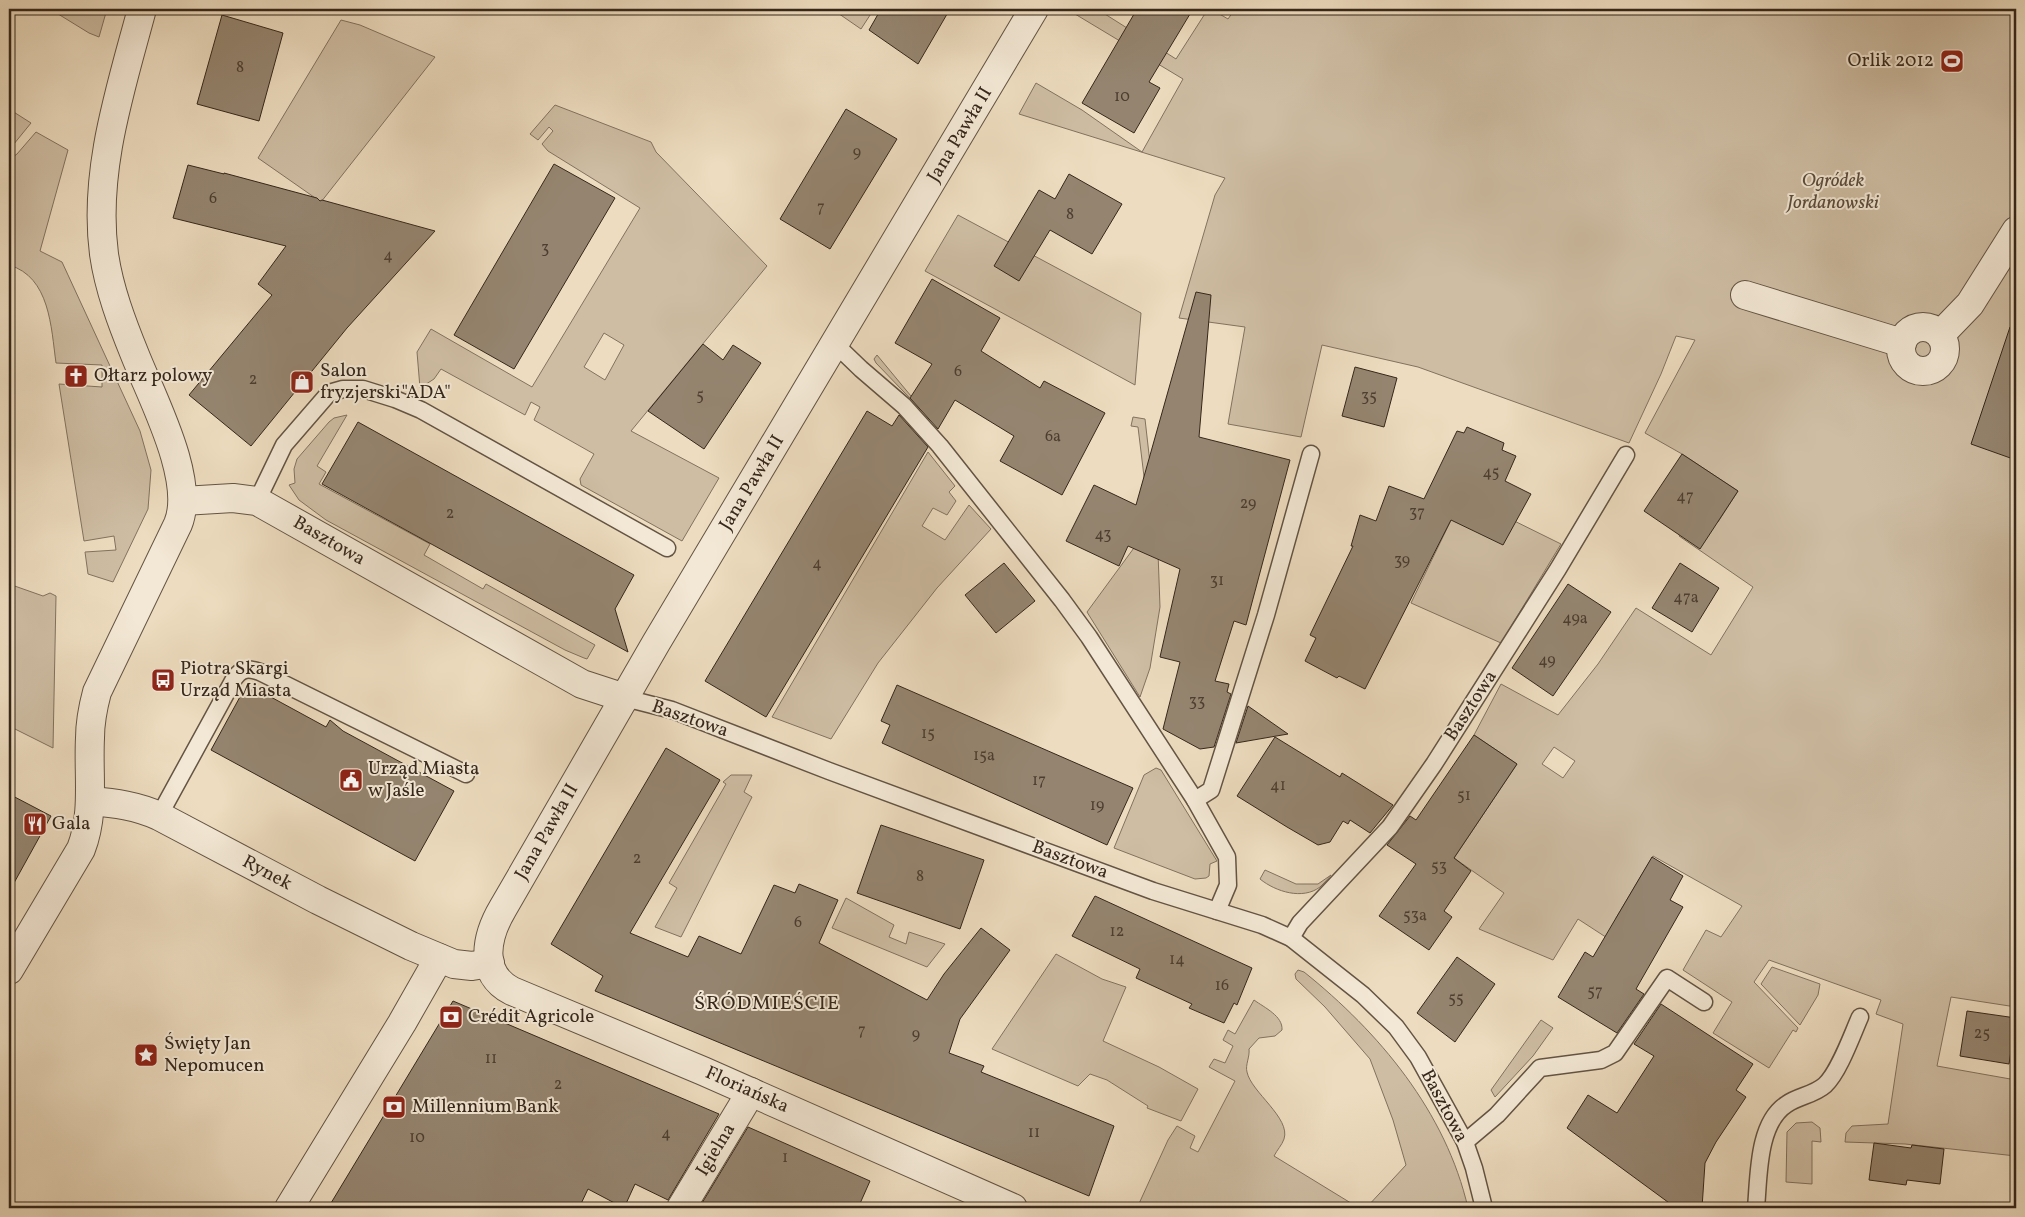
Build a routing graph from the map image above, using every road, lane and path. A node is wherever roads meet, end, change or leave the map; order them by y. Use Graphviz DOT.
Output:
graph roads {
  1 [pos="142,9"];
  2 [pos="1034,9"];
  3 [pos="2016,231"];
  4 [pos="1745,295"];
  5 [pos="1940,334"];
  6 [pos="1902,343"];
  7 [pos="835,344"];
  8 [pos="1311,454"];
  9 [pos="1626,456"];
  10 [pos="183,500"];
  11 [pos="257,501"];
  12 [pos="667,548"];
  13 [pos="625,698"];
  14 [pos="466,774"];
  15 [pos="1195,800"];
  16 [pos="90,801"];
  17 [pos="160,816"];
  18 [pos="1217,911"];
  19 [pos="1291,938"];
  20 [pos="439,958"];
  21 [pos="490,963"];
  22 [pos="9,970"];
  23 [pos="1704,1002"];
  24 [pos="1860,1017"];
  25 [pos="751,1092"];
  26 [pos="1465,1142"];
  27 [pos="289,1208"];
  28 [pos="681,1208"];
  29 [pos="1013,1208"];
  30 [pos="1484,1208"];
  31 [pos="1756,1208"];
  1 -- 10 [label="street"];
  2 -- 7 [label="street, Jana Pawła II"];
  3 -- 5 [label="street"];
  4 -- 6 [label="street"];
  5 -- 6 [label="street"];
  5 -- 6 [label="street"];
  7 -- 13 [label="street, Jana Pawła II"];
  7 -- 15 [label="lane"];
  8 -- 15 [label="lane"];
  9 -- 19 [label="lane, Basztowa"];
  10 -- 11 [label="street, Basztowa"];
  10 -- 16 [label="street"];
  11 -- 12 [label="lane"];
  11 -- 13 [label="street, Basztowa"];
  13 -- 18 [label="lane, Basztowa"];
  13 -- 21 [label="street, Jana Pawła II"];
  14 -- 17 [label="lane"];
  15 -- 18 [label="lane"];
  16 -- 17 [label="street, Rynek"];
  16 -- 22 [label="street"];
  17 -- 20 [label="street, Rynek"];
  18 -- 19 [label="lane, Basztowa"];
  19 -- 26 [label="lane, Basztowa"];
  20 -- 21 [label="street, Rynek"];
  20 -- 27 [label="street"];
  21 -- 25 [label="street, Floriańska"];
  23 -- 26 [label="lane"];
  24 -- 31 [label="lane"];
  25 -- 28 [label="street, Igielna"];
  25 -- 29 [label="street, Floriańska"];
  26 -- 30 [label="lane, Basztowa"];
}
